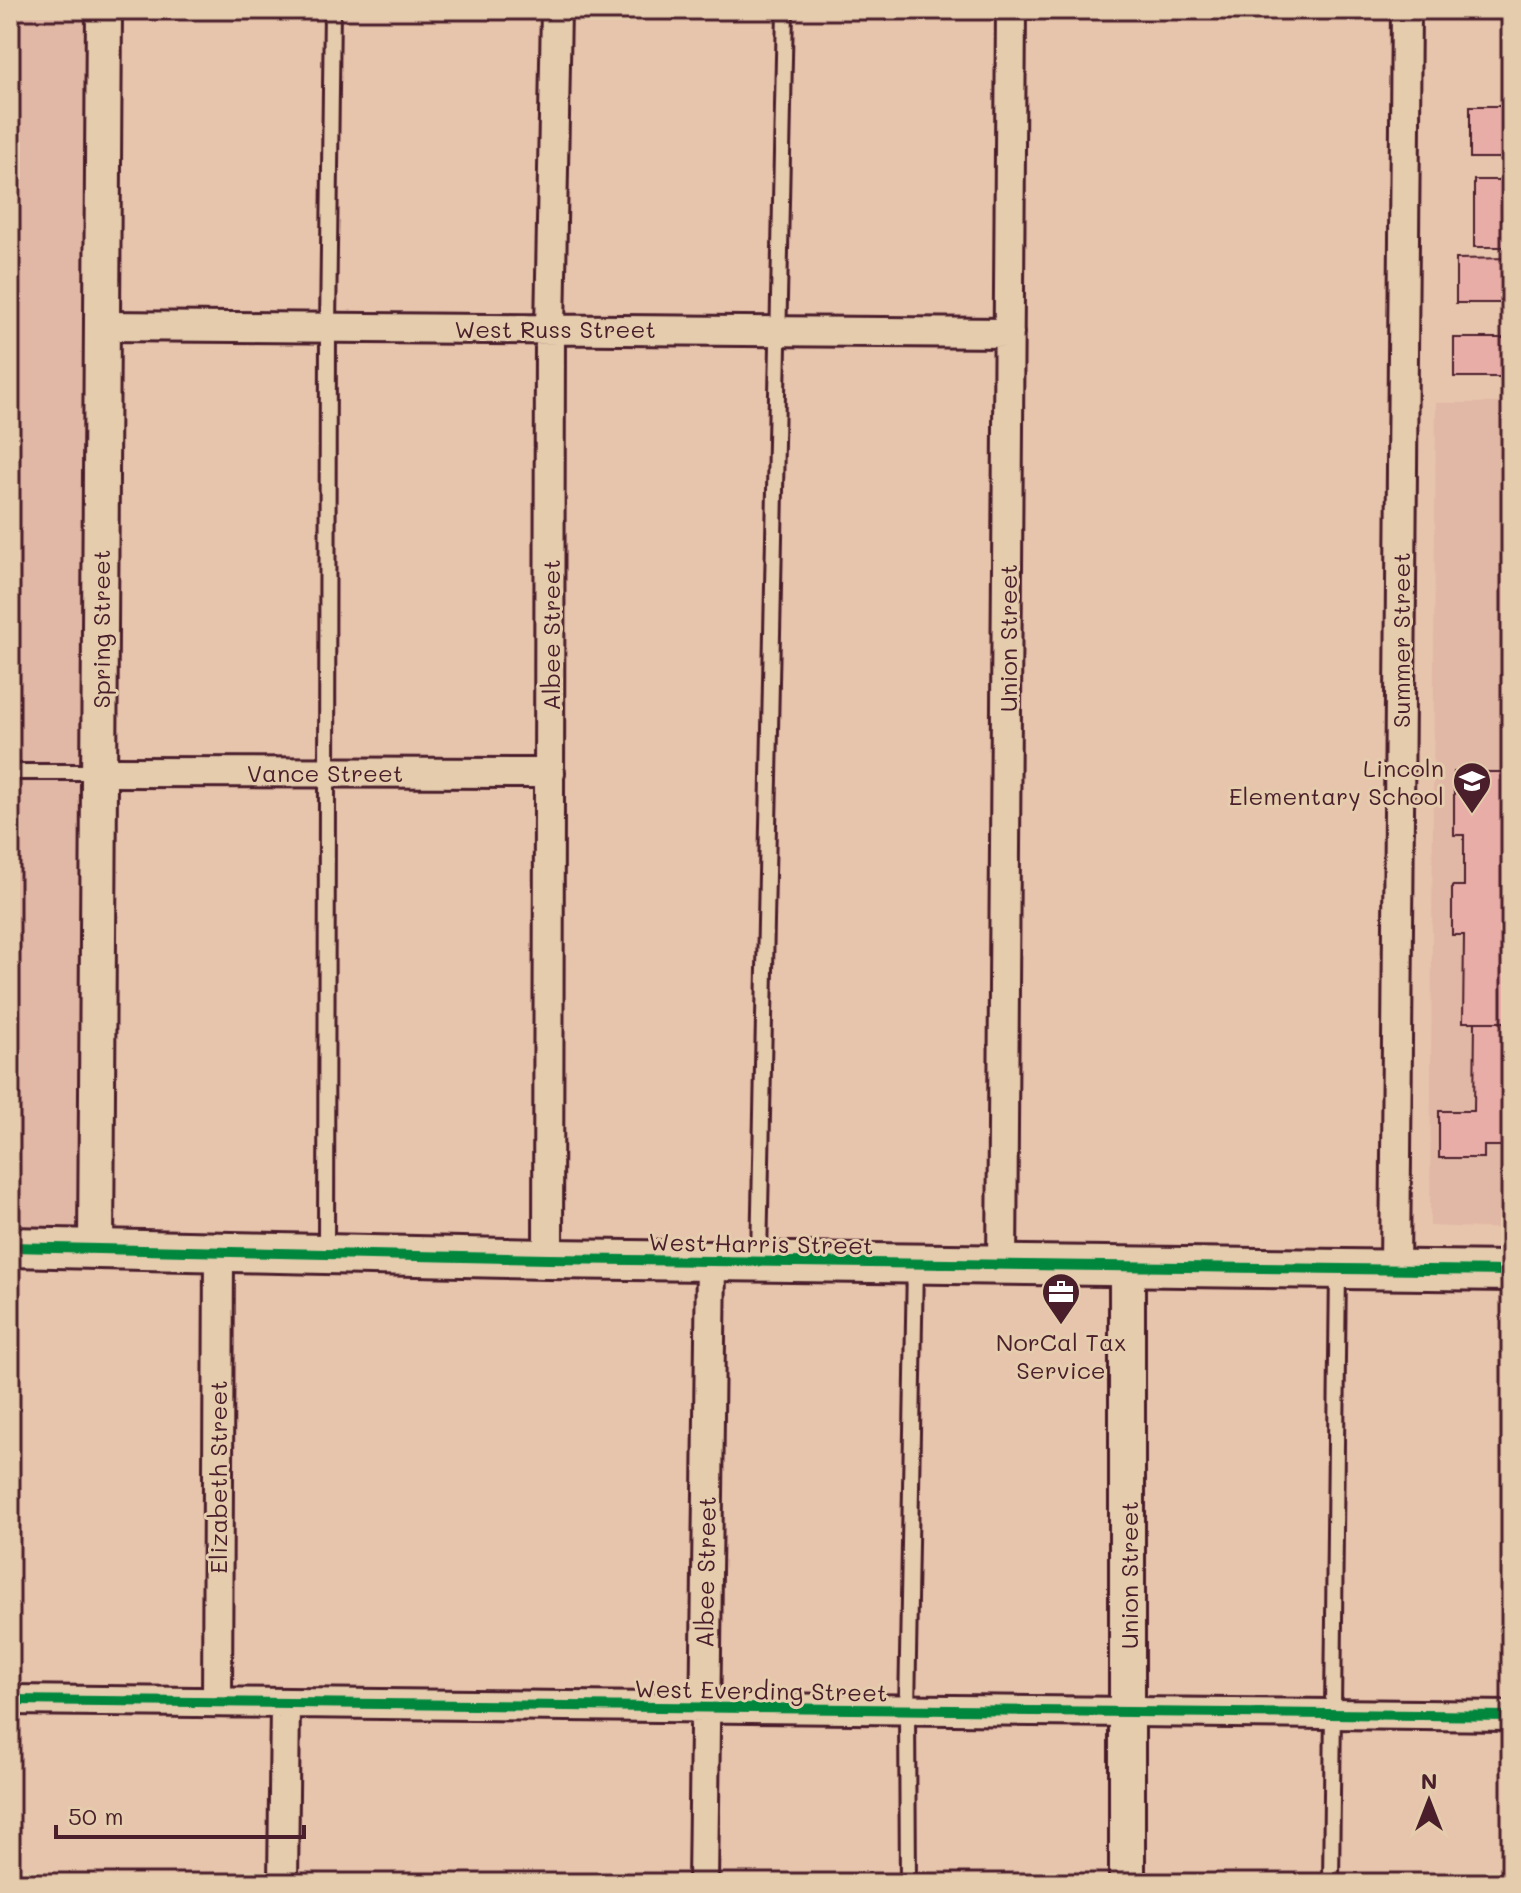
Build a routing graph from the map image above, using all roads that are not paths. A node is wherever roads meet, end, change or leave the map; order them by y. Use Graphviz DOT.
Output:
graph roads {
  1 [pos="104,10"];
  2 [pos="332,10"];
  3 [pos="556,10"];
  4 [pos="785,10"];
  5 [pos="1011,10"];
  6 [pos="1406,10"];
  7 [pos="102,326"];
  8 [pos="328,327"];
  9 [pos="550,329"];
  10 [pos="777,330"];
  11 [pos="1009,333"];
  12 [pos="10,772"];
  13 [pos="100,772"];
  14 [pos="328,772"];
  15 [pos="550,773"];
  16 [pos="10,1247"];
  17 [pos="96,1248"];
  18 [pos="219,1251"];
  19 [pos="326,1252"];
  20 [pos="548,1259"];
  21 [pos="711,1262"];
  22 [pos="759,1263"];
  23 [pos="915,1265"];
  24 [pos="1002,1266"];
  25 [pos="1127,1267"];
  26 [pos="1338,1268"];
  27 [pos="1395,1270"];
  28 [pos="1511,1271"];
  29 [pos="10,1700"];
  30 [pos="217,1702"];
  31 [pos="285,1705"];
  32 [pos="703,1709"];
  33 [pos="907,1711"];
  34 [pos="1128,1712"];
  35 [pos="1333,1714"];
  36 [pos="1511,1716"];
  37 [pos="283,1883"];
  38 [pos="703,1883"];
  39 [pos="908,1883"];
  40 [pos="1127,1883"];
  41 [pos="1331,1883"];
  1 -- 7 [label="street, Spring Street"];
  2 -- 8 [label="lane"];
  3 -- 9 [label="street, Albee Street"];
  4 -- 10 [label="lane"];
  5 -- 11 [label="street, Union Street"];
  6 -- 27 [label="street, Summer Street"];
  7 -- 8 [label="street, West Russ Street"];
  7 -- 13 [label="street, Spring Street"];
  8 -- 9 [label="street, West Russ Street"];
  8 -- 14 [label="lane"];
  9 -- 10 [label="street, West Russ Street"];
  9 -- 15 [label="street, Albee Street"];
  10 -- 11 [label="street, West Russ Street"];
  10 -- 22 [label="lane"];
  11 -- 24 [label="street, Union Street"];
  12 -- 13 [label="lane"];
  13 -- 14 [label="street, Vance Street"];
  13 -- 17 [label="street, Spring Street"];
  14 -- 15 [label="street, Vance Street"];
  14 -- 19 [label="lane"];
  15 -- 20 [label="street, Albee Street"];
  16 -- 17 [label="main road, West Harris Street"];
  17 -- 18 [label="main road, West Harris Street"];
  18 -- 19 [label="main road, West Harris Street"];
  18 -- 30 [label="street, Elizabeth Street"];
  19 -- 20 [label="main road, West Harris Street"];
  20 -- 21 [label="main road, West Harris Street"];
  21 -- 22 [label="main road, West Harris Street"];
  21 -- 32 [label="street, Albee Street"];
  22 -- 23 [label="main road, West Harris Street"];
  23 -- 24 [label="main road, West Harris Street"];
  23 -- 33 [label="lane"];
  24 -- 25 [label="main road, West Harris Street"];
  25 -- 26 [label="main road, West Harris Street"];
  25 -- 34 [label="street, Union Street"];
  26 -- 27 [label="main road, West Harris Street"];
  26 -- 35 [label="lane"];
  27 -- 28 [label="main road, West Harris Street"];
  29 -- 30 [label="street, West Everding Street"];
  30 -- 31 [label="street, West Everding Street"];
  31 -- 32 [label="street, West Everding Street"];
  31 -- 37 [label="street"];
  32 -- 33 [label="street, West Everding Street"];
  32 -- 38 [label="street, Albee Street"];
  33 -- 34 [label="street, West Everding Street"];
  33 -- 39 [label="lane"];
  34 -- 35 [label="street, West Everding Street"];
  34 -- 40 [label="street, Union Street"];
  35 -- 36 [label="street, West Everding Street"];
  35 -- 41 [label="lane"];
}
